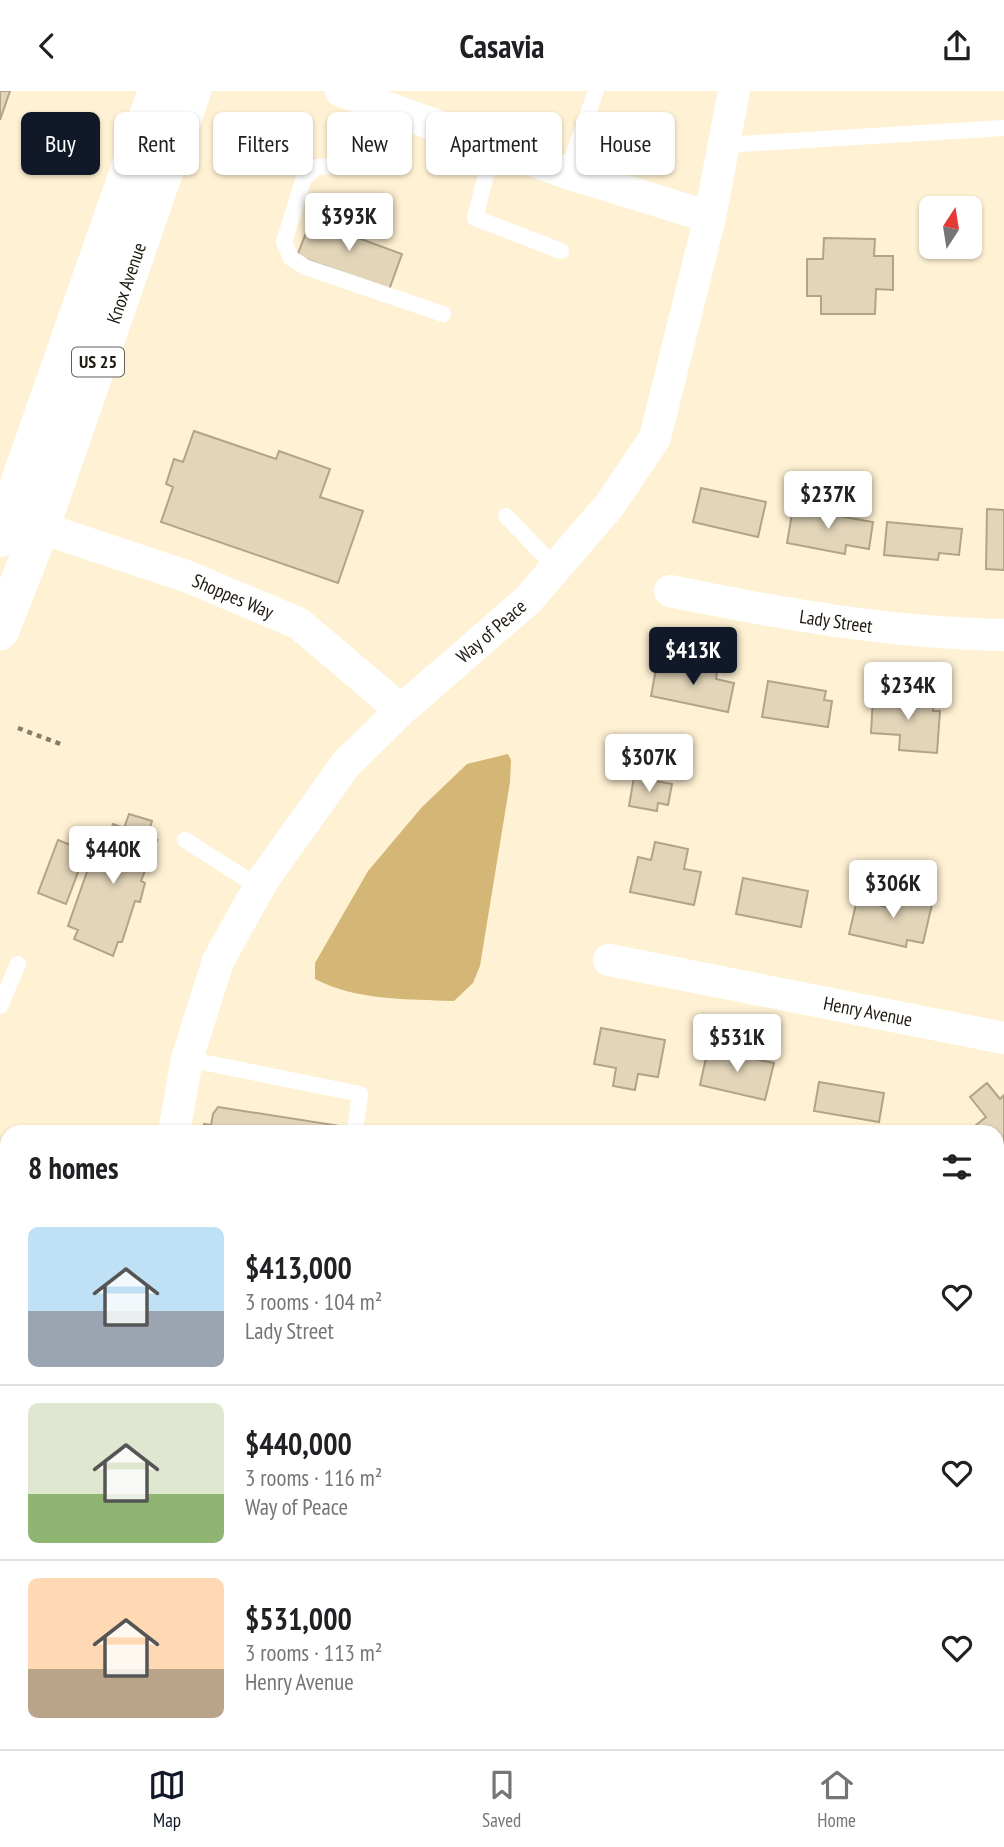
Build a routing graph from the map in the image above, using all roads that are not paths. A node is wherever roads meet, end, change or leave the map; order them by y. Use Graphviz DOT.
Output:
graph roads {
  1 [pos="157,91"];
  2 [pos="192,91"];
  3 [pos="341,91"];
  4 [pos="596,91"];
  5 [pos="734,91"];
  6 [pos="394,101"];
  7 [pos="426,116"];
  8 [pos="1004,128"];
  9 [pos="724,145"];
  10 [pos="327,166"];
  11 [pos="562,171"];
  12 [pos="567,173"];
  13 [pos="486,175"];
  14 [pos="710,216"];
  15 [pos="561,251"];
  16 [pos="443,314"];
  17 [pos="506,516"];
  18 [pos="12,524"];
  19 [pos="556,569"];
  20 [pos="670,591"];
  21 [pos="0,631"];
  22 [pos="1004,635"];
  23 [pos="401,710"];
  24 [pos="185,840"];
  25 [pos="259,887"];
  26 [pos="609,960"];
  27 [pos="18,964"];
  28 [pos="0,1006"];
  29 [pos="1004,1038"];
  30 [pos="187,1059"];
  31 [pos="175,1125"];
  32 [pos="356,1125"];
  1 -- 18 [label="main road, Knox Avenue / US 25"];
  2 -- 18 [label="main road, Knox Avenue / US 25"];
  3 -- 6 [label="street"];
  4 -- 12 [label="lane"];
  5 -- 9 [label="street, Way of Peace"];
  6 -- 7 [label="street"];
  8 -- 9 [label="lane"];
  9 -- 14 [label="street, Way of Peace"];
  10 -- 16 [label="lane"];
  11 -- 12 [label="street"];
  12 -- 14 [label="street"];
  13 -- 15 [label="lane"];
  14 -- 19 [label="street, Way of Peace"];
  17 -- 19 [label="lane"];
  18 -- 21 [label="main road, Knox Avenue / US 25"];
  18 -- 23 [label="street, Shoppes Way"];
  19 -- 23 [label="street, Way of Peace"];
  20 -- 22 [label="street, Lady Street"];
  23 -- 25 [label="street, Way of Peace"];
  24 -- 25 [label="lane"];
  25 -- 30 [label="street, Way of Peace"];
  26 -- 29 [label="street, Henry Avenue"];
  27 -- 28 [label="lane"];
  30 -- 31 [label="street, Way of Peace"];
  30 -- 32 [label="lane"];
}
